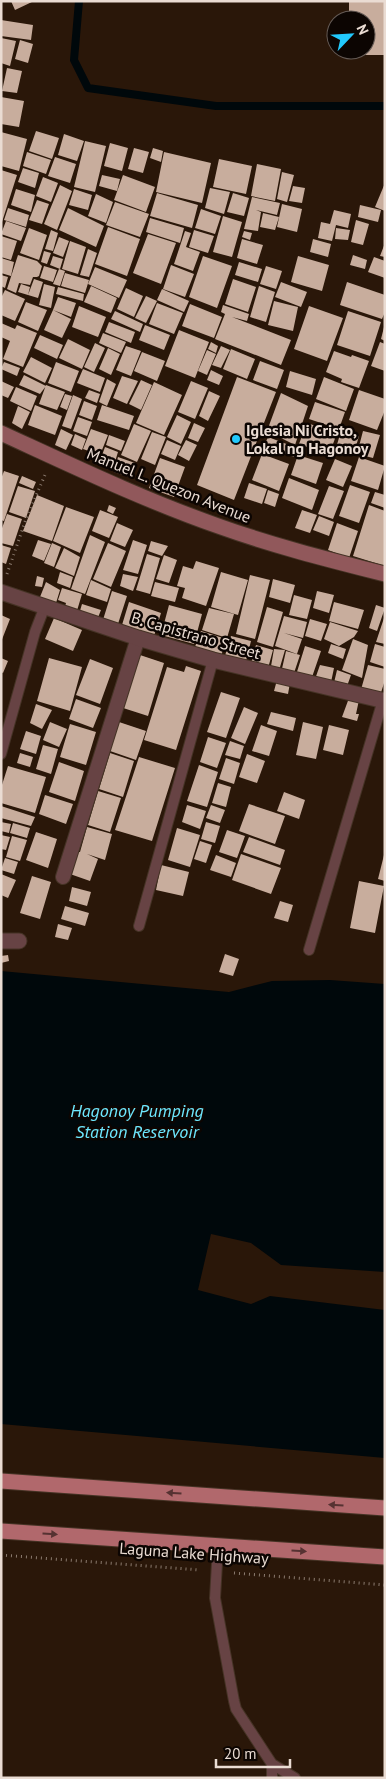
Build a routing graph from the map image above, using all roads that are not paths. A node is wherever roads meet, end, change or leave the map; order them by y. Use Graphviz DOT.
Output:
graph roads {
  1 [pos="1,433"];
  2 [pos="385,574"];
  3 [pos="1,592"];
  4 [pos="45,606"];
  5 [pos="138,638"];
  6 [pos="213,660"];
  7 [pos="384,701"];
  8 [pos="1,754"];
  9 [pos="63,877"];
  10 [pos="139,926"];
  11 [pos="1,941"];
  12 [pos="19,942"];
  13 [pos="309,950"];
  14 [pos="1,1481"];
  15 [pos="385,1508"];
  16 [pos="1,1531"];
  17 [pos="218,1546"];
  18 [pos="385,1556"];
  19 [pos="272,1764"];
  20 [pos="272,1778"];
  21 [pos="295,1778"];
  1 -- 2 [label="main road, Manuel L. Quezon Avenue"];
  3 -- 4 [label="street, B. Capistrano Street"];
  4 -- 5 [label="street, B. Capistrano Street"];
  4 -- 8 [label="lane"];
  5 -- 6 [label="street, B. Capistrano Street"];
  5 -- 9 [label="street"];
  6 -- 7 [label="street, B. Capistrano Street"];
  6 -- 10 [label="lane"];
  7 -- 13 [label="lane"];
  11 -- 12 [label="street"];
  15 -- 14 [label="main road, one-way"];
  16 -- 17 [label="main road, Laguna Lake Highway, one-way"];
  17 -- 18 [label="main road, Laguna Lake Highway, one-way"];
  17 -- 19 [label="lane"];
  19 -- 20 [label="lane"];
  19 -- 21 [label="lane"];
}
